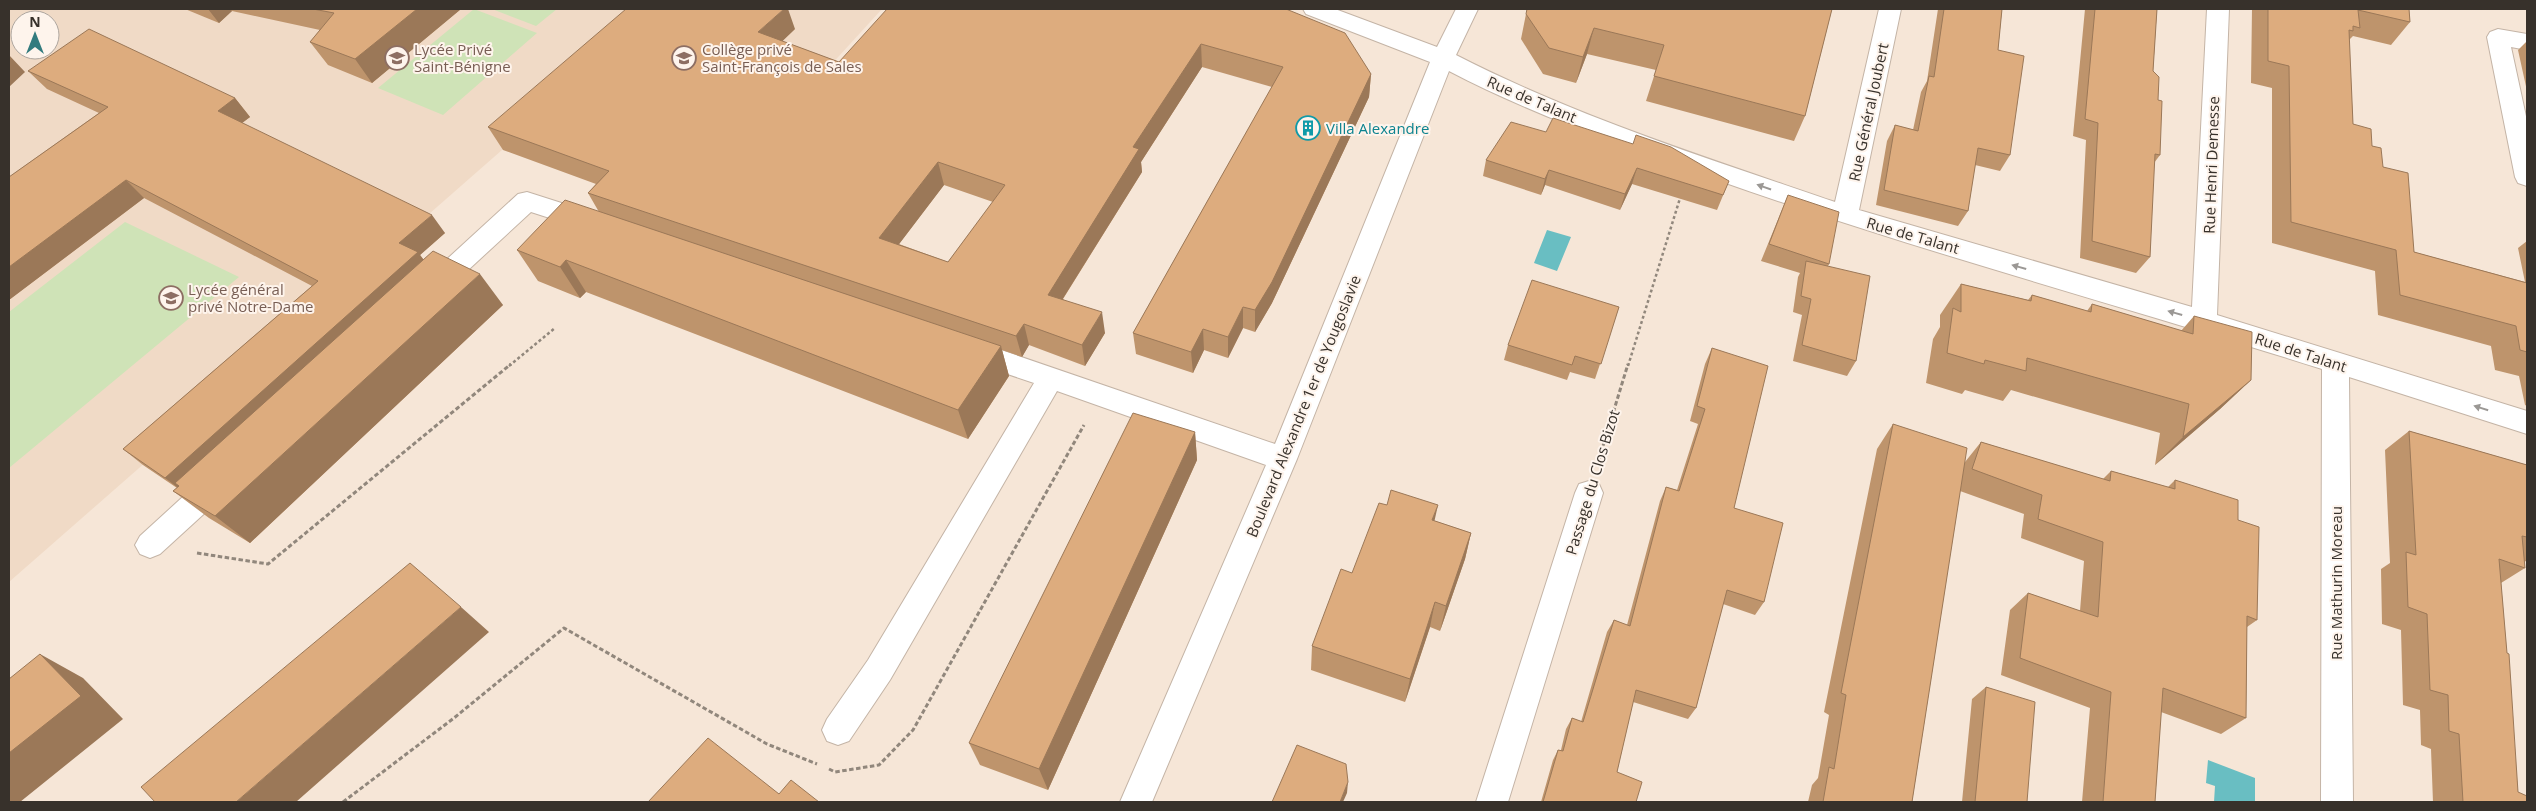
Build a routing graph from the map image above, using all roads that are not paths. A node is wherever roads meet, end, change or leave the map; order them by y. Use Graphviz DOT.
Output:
graph roads {
  1 [pos="1314,9"];
  2 [pos="1467,9"];
  3 [pos="1890,9"];
  4 [pos="2218,9"];
  5 [pos="2527,42"];
  6 [pos="1443,58"];
  7 [pos="2527,177"];
  8 [pos="1845,215"];
  9 [pos="611,229"];
  10 [pos="411,306"];
  11 [pos="2204,321"];
  12 [pos="948,343"];
  13 [pos="2335,364"];
  14 [pos="1051,378"];
  15 [pos="2527,422"];
  16 [pos="1283,459"];
  17 [pos="237,466"];
  18 [pos="1589,493"];
  19 [pos="150,545"];
  20 [pos="838,730"];
  21 [pos="1136,802"];
  22 [pos="1492,802"];
  23 [pos="2337,802"];
  1 -- 6 [label="street, Rue de Talant"];
  2 -- 6 [label="street, Boulevard Alexandre 1er de Yougoslavie"];
  3 -- 8 [label="street, Rue Général Joubert"];
  4 -- 11 [label="street, Rue Henri Demesse"];
  5 -- 7 [label="street"];
  8 -- 6 [label="street, Rue de Talant, one-way"];
  6 -- 16 [label="street, Boulevard Alexandre 1er de Yougoslavie"];
  11 -- 8 [label="street, Rue de Talant, one-way"];
  9 -- 10 [label="street"];
  11 -- 13 [label="street, Rue de Talant"];
  12 -- 14 [label="street"];
  15 -- 13 [label="street, Rue de Talant, one-way"];
  13 -- 23 [label="street, Rue Mathurin Moreau"];
  14 -- 16 [label="street"];
  14 -- 20 [label="street"];
  16 -- 21 [label="street, Boulevard Alexandre 1er de Yougoslavie"];
  17 -- 19 [label="street"];
  18 -- 22 [label="street, Passage du Clos Bizot"];
}
